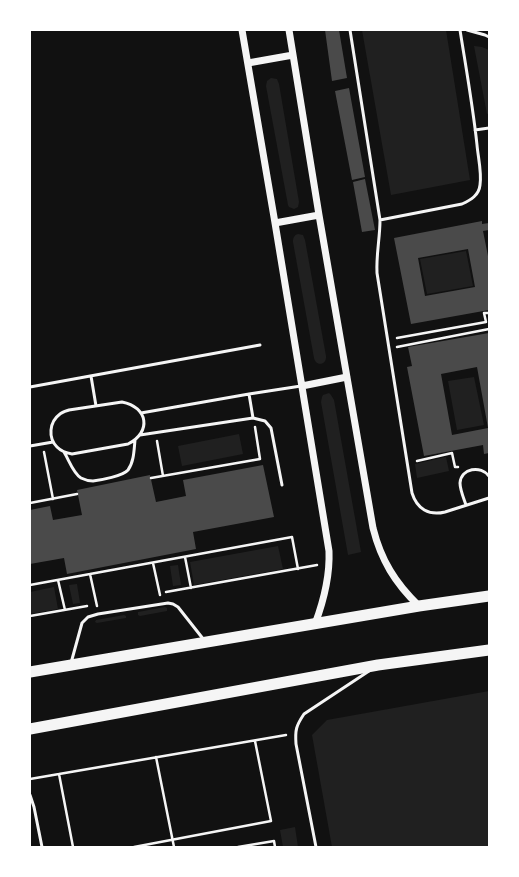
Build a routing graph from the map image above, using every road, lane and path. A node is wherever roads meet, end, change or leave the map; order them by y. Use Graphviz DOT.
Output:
graph roads {
  1 [pos="242,30"];
  2 [pos="289,30"];
  3 [pos="350,30"];
  4 [pos="460,30"];
  5 [pos="467,30"];
  6 [pos="489,37"];
  7 [pos="293,55"];
  8 [pos="248,63"];
  9 [pos="489,128"];
  10 [pos="475,130"];
  11 [pos="319,215"];
  12 [pos="380,220"];
  13 [pos="276,223"];
  14 [pos="489,312"];
  15 [pos="489,329"];
  16 [pos="387,340"];
  17 [pos="260,345"];
  18 [pos="388,348"];
  19 [pos="91,376"];
  20 [pos="347,377"];
  21 [pos="302,386"];
  22 [pos="30,387"];
  23 [pos="250,394"];
  24 [pos="96,406"];
  25 [pos="141,413"];
  26 [pos="253,418"];
  27 [pos="156,432"];
  28 [pos="140,435"];
  29 [pos="135,440"];
  30 [pos="53,442"];
  31 [pos="42,444"];
  32 [pos="30,446"];
  33 [pos="64,452"];
  34 [pos="407,463"];
  35 [pos="462,466"];
  36 [pos="163,476"];
  37 [pos="489,476"];
  38 [pos="151,478"];
  39 [pos="282,485"];
  40 [pos="78,494"];
  41 [pos="489,498"];
  42 [pos="53,499"];
  43 [pos="30,503"];
  44 [pos="466,505"];
  45 [pos="185,557"];
  46 [pos="153,563"];
  47 [pos="329,563"];
  48 [pos="298,569"];
  49 [pos="90,574"];
  50 [pos="58,580"];
  51 [pos="30,586"];
  52 [pos="191,588"];
  53 [pos="160,593"];
  54 [pos="152,594"];
  55 [pos="489,596"];
  56 [pos="103,603"];
  57 [pos="96,604"];
  58 [pos="162,604"];
  59 [pos="419,606"];
  60 [pos="65,610"];
  61 [pos="98,614"];
  62 [pos="30,616"];
  63 [pos="315,624"];
  64 [pos="206,643"];
  65 [pos="489,650"];
  66 [pos="70,665"];
  67 [pos="378,665"];
  68 [pos="30,672"];
  69 [pos="30,729"];
  70 [pos="296,734"];
  71 [pos="255,741"];
  72 [pos="156,757"];
  73 [pos="59,774"];
  74 [pos="30,779"];
  75 [pos="30,796"];
  76 [pos="172,840"];
  77 [pos="42,847"];
  78 [pos="73,847"];
  79 [pos="134,847"];
  80 [pos="174,847"];
  81 [pos="238,847"];
  82 [pos="275,847"];
  83 [pos="316,847"];
  1 -- 8 [label="street"];
  2 -- 7 [label="street"];
  3 -- 12 [label="lane"];
  4 -- 10 [label="lane"];
  5 -- 6 [label="lane"];
  7 -- 8 [label="street"];
  7 -- 11 [label="street"];
  8 -- 13 [label="street"];
  9 -- 10 [label="lane"];
  10 -- 12 [label="lane"];
  11 -- 13 [label="street"];
  11 -- 20 [label="street"];
  12 -- 16 [label="lane"];
  13 -- 21 [label="street"];
  14 -- 16 [label="path"];
  15 -- 18 [label="path"];
  16 -- 18 [label="lane"];
  17 -- 19 [label="lane"];
  18 -- 34 [label="lane"];
  19 -- 22 [label="lane"];
  19 -- 24 [label="lane"];
  20 -- 21 [label="street"];
  20 -- 59 [label="street"];
  21 -- 23 [label="lane"];
  21 -- 47 [label="street"];
  23 -- 25 [label="lane"];
  23 -- 26 [label="lane"];
  24 -- 25 [label="lane"];
  24 -- 30 [label="lane"];
  25 -- 28 [label="lane"];
  26 -- 27 [label="lane"];
  26 -- 36 [label="path"];
  26 -- 39 [label="lane"];
  27 -- 28 [label="lane"];
  27 -- 36 [label="path"];
  28 -- 29 [label="lane"];
  29 -- 33 [label="lane"];
  29 -- 33 [label="lane"];
  30 -- 31 [label="lane"];
  30 -- 33 [label="lane"];
  31 -- 32 [label="lane"];
  31 -- 42 [label="path"];
  34 -- 35 [label="path"];
  34 -- 44 [label="lane"];
  36 -- 38 [label="path"];
  37 -- 44 [label="lane"];
  40 -- 42 [label="path"];
  41 -- 44 [label="lane"];
  42 -- 43 [label="path"];
  45 -- 46 [label="path"];
  45 -- 48 [label="path"];
  45 -- 52 [label="path"];
  46 -- 49 [label="path"];
  46 -- 53 [label="path"];
  47 -- 48 [label="path"];
  47 -- 63 [label="street"];
  48 -- 52 [label="path"];
  49 -- 50 [label="path"];
  49 -- 57 [label="path"];
  50 -- 51 [label="path"];
  50 -- 60 [label="path"];
  52 -- 53 [label="path"];
  53 -- 54 [label="path"];
  53 -- 58 [label="path"];
  55 -- 59 [label="highway"];
  56 -- 57 [label="path"];
  57 -- 60 [label="path"];
  57 -- 61 [label="path"];
  58 -- 61 [label="lane"];
  58 -- 64 [label="lane"];
  59 -- 63 [label="highway"];
  60 -- 62 [label="path"];
  61 -- 66 [label="lane"];
  63 -- 64 [label="highway"];
  64 -- 66 [label="highway"];
  65 -- 67 [label="highway"];
  66 -- 68 [label="highway"];
  67 -- 69 [label="highway"];
  67 -- 70 [label="lane"];
  70 -- 71 [label="path"];
  70 -- 83 [label="lane"];
  71 -- 72 [label="path"];
  71 -- 76 [label="path"];
  72 -- 73 [label="path"];
  72 -- 76 [label="path"];
  73 -- 74 [label="path"];
  73 -- 78 [label="path"];
  75 -- 77 [label="lane"];
  76 -- 79 [label="path"];
  76 -- 80 [label="path"];
  81 -- 82 [label="path"];
}
